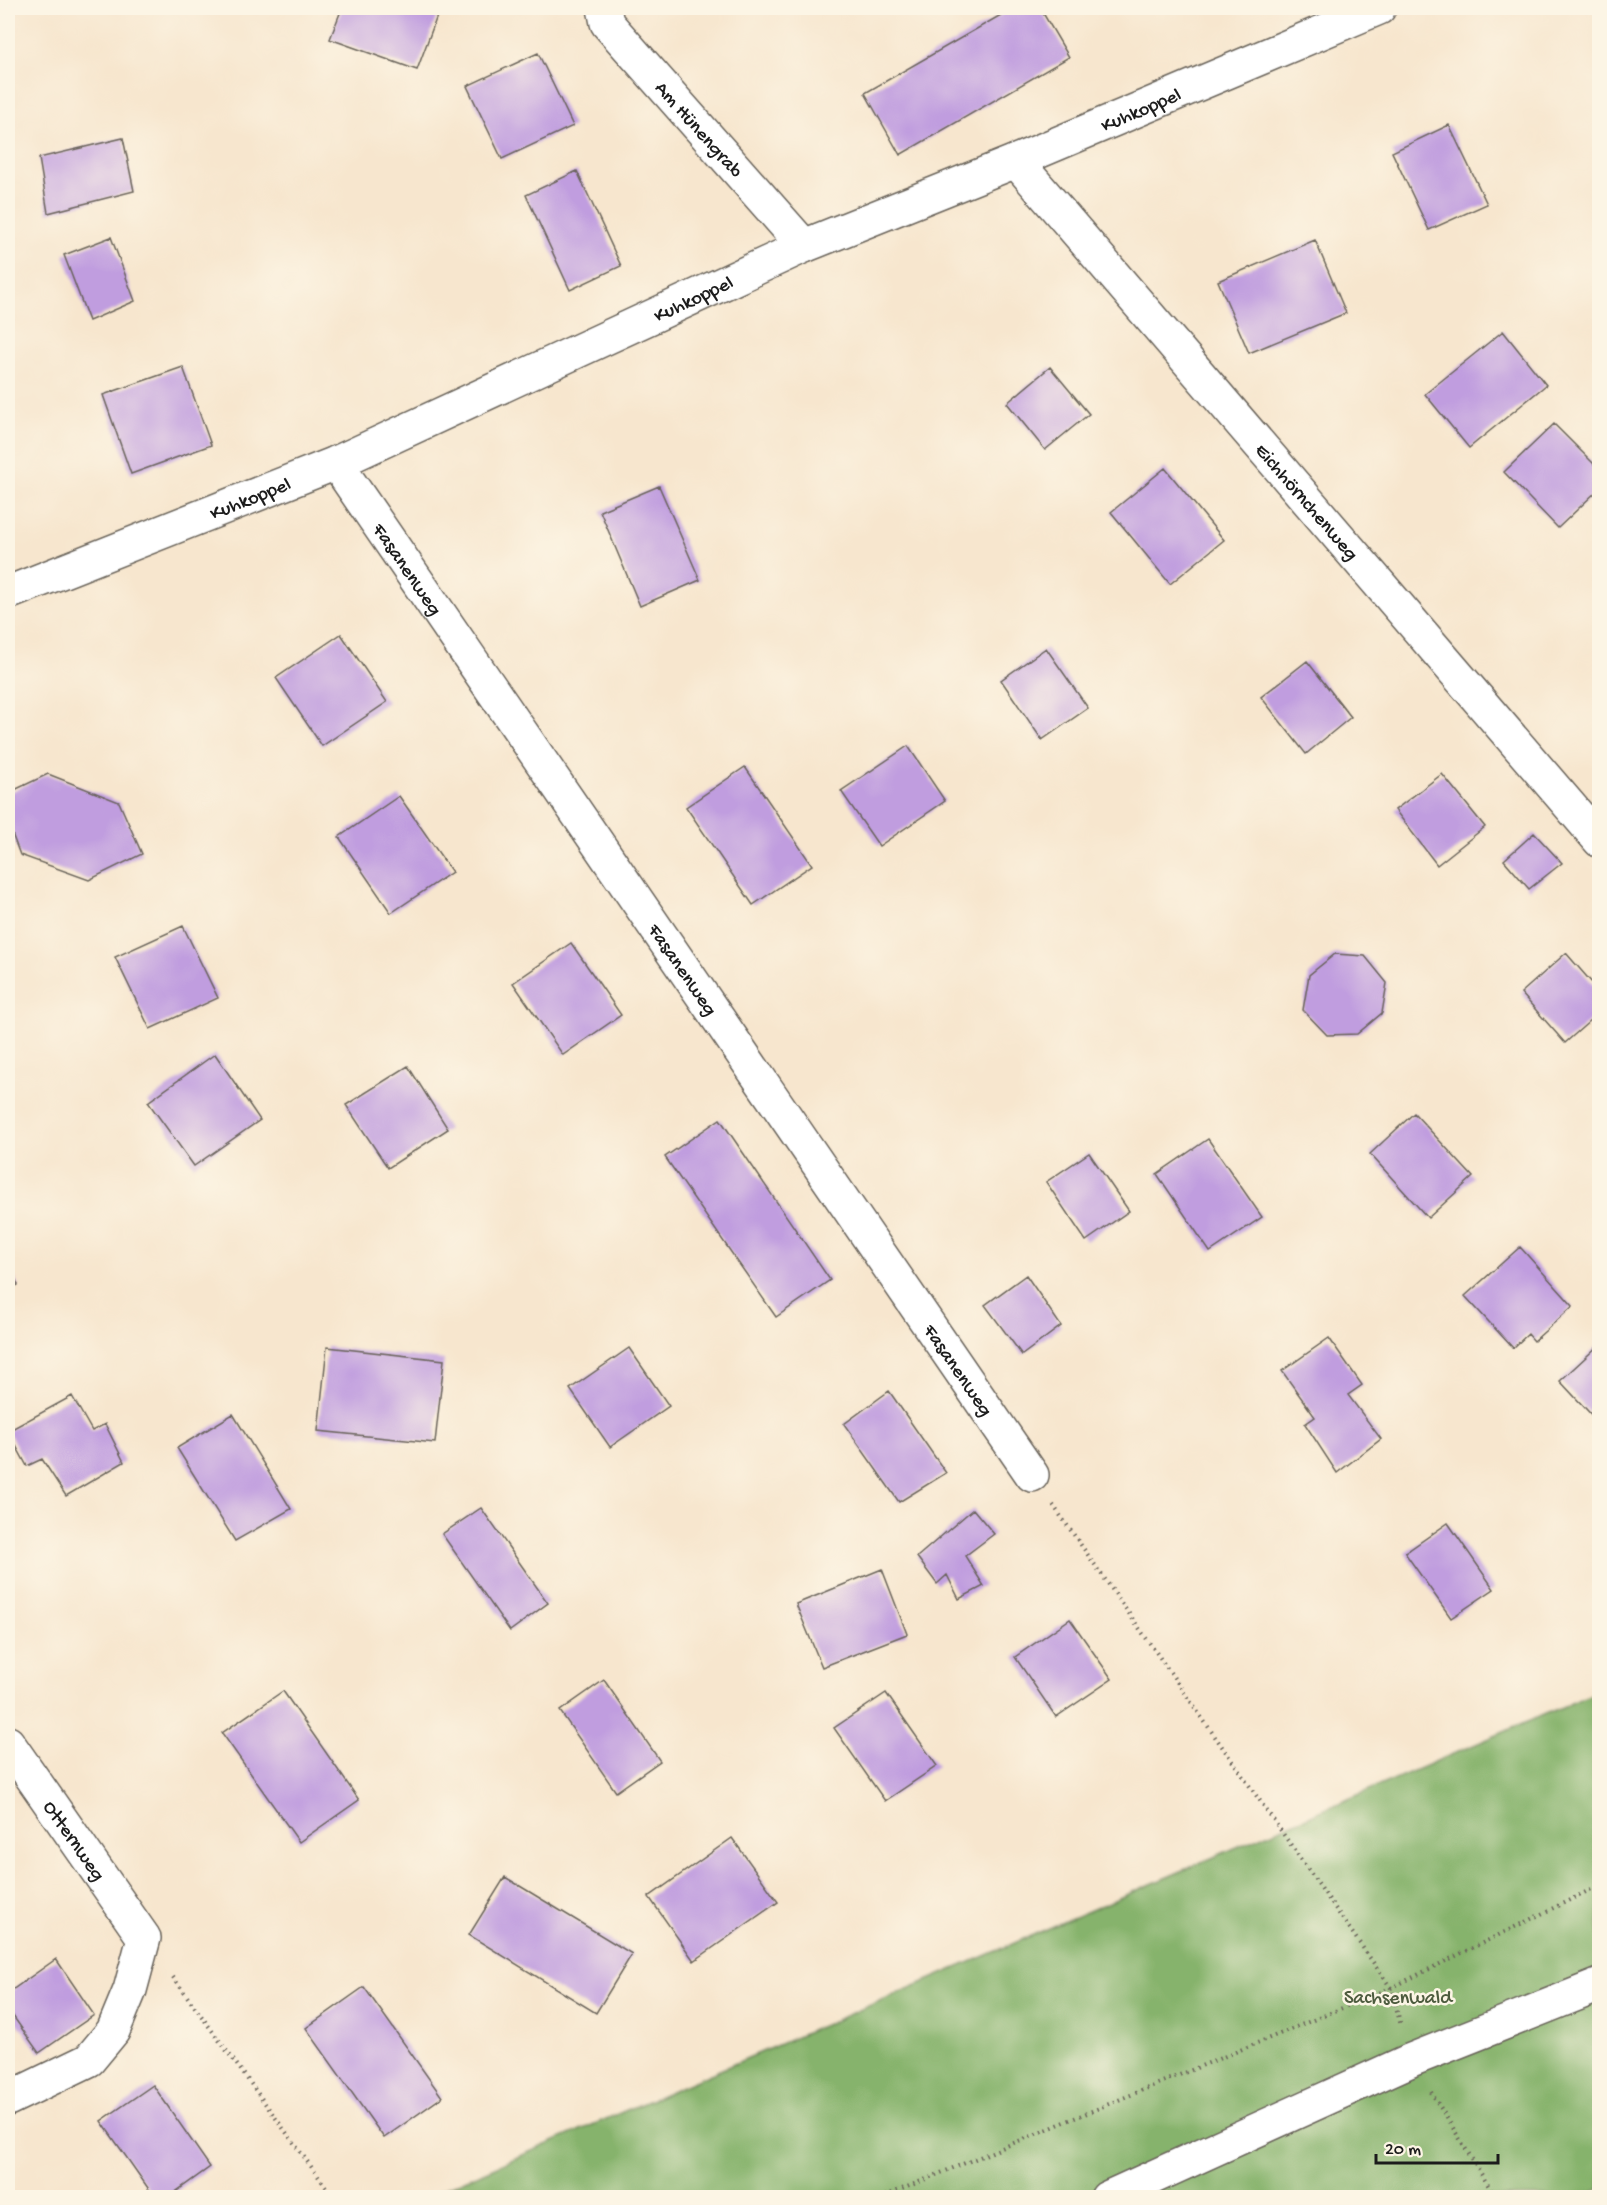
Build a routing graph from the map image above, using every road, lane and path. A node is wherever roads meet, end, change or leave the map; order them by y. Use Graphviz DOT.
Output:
graph roads {
  1 [pos="604,8"];
  2 [pos="1379,8"];
  3 [pos="1016,161"];
  4 [pos="804,246"];
  5 [pos="336,463"];
  6 [pos="8,593"];
  7 [pos="1599,841"];
  8 [pos="1032,1475"];
  9 [pos="8,1743"];
  10 [pos="1599,1885"];
  11 [pos="144,1938"];
  12 [pos="1599,1985"];
  13 [pos="1391,1988"];
  14 [pos="1411,2060"];
  15 [pos="8,2099"];
  16 [pos="334,2198"];
  17 [pos="880,2198"];
  18 [pos="1107,2198"];
  19 [pos="1496,2198"];
  1 -- 4 [label="street, Am Hünengrab"];
  2 -- 3 [label="street, Kuhkoppel"];
  3 -- 4 [label="street, Kuhkoppel"];
  3 -- 7 [label="street, Eichhörnchenweg"];
  4 -- 5 [label="street, Kuhkoppel"];
  5 -- 6 [label="street, Kuhkoppel"];
  5 -- 8 [label="street, Fasanenweg"];
  8 -- 13 [label="path"];
  9 -- 11 [label="street, Otternweg"];
  10 -- 13 [label="path"];
  11 -- 15 [label="street"];
  11 -- 16 [label="path"];
  12 -- 14 [label="street"];
  13 -- 14 [label="path"];
  13 -- 17 [label="path"];
  14 -- 18 [label="street"];
  14 -- 19 [label="path"];
}
